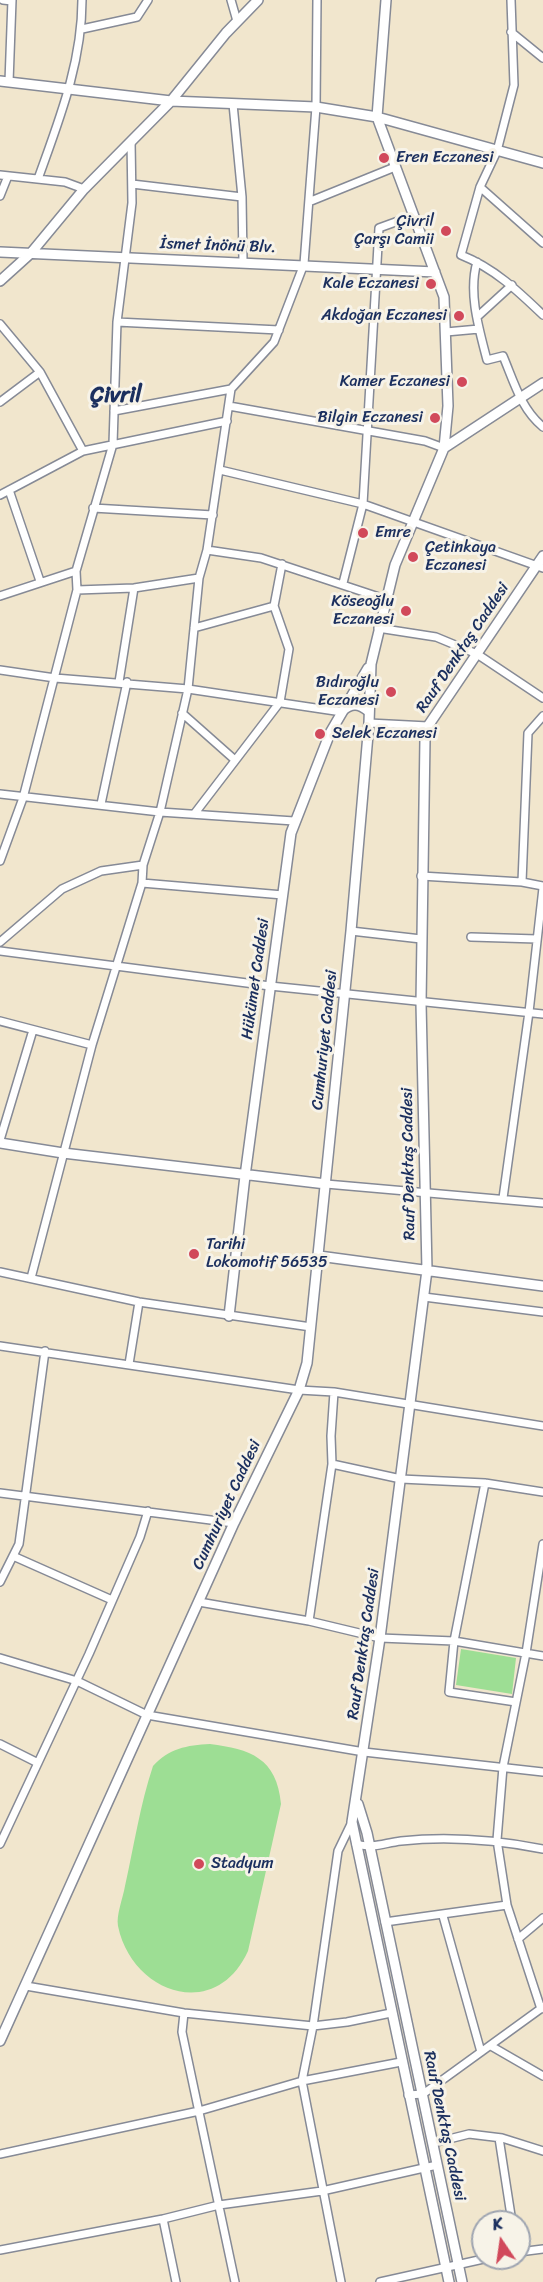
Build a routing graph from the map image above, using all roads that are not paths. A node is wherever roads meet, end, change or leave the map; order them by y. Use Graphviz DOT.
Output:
graph roads {
  1 [pos="3,0"];
  2 [pos="82,0"];
  3 [pos="148,0"];
  4 [pos="231,0"];
  5 [pos="258,0"];
  6 [pos="317,0"];
  7 [pos="386,0"];
  8 [pos="511,0"];
  9 [pos="12,1"];
  10 [pos="237,21"];
  11 [pos="82,29"];
  12 [pos="511,32"];
  13 [pos="543,58"];
  14 [pos="4,81"];
  15 [pos="70,89"];
  16 [pos="171,101"];
  17 [pos="233,104"];
  18 [pos="316,107"];
  19 [pos="377,117"];
  20 [pos="131,141"];
  21 [pos="496,151"];
  22 [pos="543,163"];
  23 [pos="395,167"];
  24 [pos="4,176"];
  25 [pos="38,179"];
  26 [pos="132,184"];
  27 [pos="480,187"];
  28 [pos="84,189"];
  29 [pos="0,196"];
  30 [pos="242,196"];
  31 [pos="310,201"];
  32 [pos="412,216"];
  33 [pos="543,243"];
  34 [pos="0,252"];
  35 [pos="31,253"];
  36 [pos="124,258"];
  37 [pos="243,261"];
  38 [pos="477,262"];
  39 [pos="304,264"];
  40 [pos="377,267"];
  41 [pos="435,272"];
  42 [pos="0,281"];
  43 [pos="512,285"];
  44 [pos="543,315"];
  45 [pos="477,317"];
  46 [pos="117,322"];
  47 [pos="0,324"];
  48 [pos="479,329"];
  49 [pos="279,330"];
  50 [pos="446,332"];
  51 [pos="39,372"];
  52 [pos="543,383"];
  53 [pos="231,388"];
  54 [pos="521,400"];
  55 [pos="0,402"];
  56 [pos="229,406"];
  57 [pos="114,411"];
  58 [pos="226,421"];
  59 [pos="543,427"];
  60 [pos="368,430"];
  61 [pos="113,444"];
  62 [pos="444,448"];
  63 [pos="83,452"];
  64 [pos="220,470"];
  65 [pos="9,490"];
  66 [pos="0,495"];
  67 [pos="363,504"];
  68 [pos="93,508"];
  69 [pos="213,515"];
  70 [pos="413,520"];
  71 [pos="207,550"];
  72 [pos="541,563"];
  73 [pos="282,564"];
  74 [pos="76,571"];
  75 [pos="200,578"];
  76 [pos="40,581"];
  77 [pos="343,583"];
  78 [pos="134,588"];
  79 [pos="77,590"];
  80 [pos="0,596"];
  81 [pos="385,599"];
  82 [pos="274,606"];
  83 [pos="194,628"];
  84 [pos="378,628"];
  85 [pos="477,654"];
  86 [pos="370,664"];
  87 [pos="0,670"];
  88 [pos="55,678"];
  89 [pos="123,682"];
  90 [pos="188,689"];
  91 [pos="543,698"];
  92 [pos="280,702"];
  93 [pos="342,712"];
  94 [pos="368,712"];
  95 [pos="182,713"];
  96 [pos="543,716"];
  97 [pos="369,723"];
  98 [pos="428,726"];
  99 [pos="235,760"];
  100 [pos="0,794"];
  101 [pos="23,798"];
  102 [pos="101,804"];
  103 [pos="160,812"];
  104 [pos="195,813"];
  105 [pos="294,821"];
  106 [pos="0,861"];
  107 [pos="143,865"];
  108 [pos="421,876"];
  109 [pos="522,882"];
  110 [pos="142,883"];
  111 [pos="543,887"];
  112 [pos="283,895"];
  113 [pos="351,931"];
  114 [pos="471,937"];
  115 [pos="421,939"];
  116 [pos="537,939"];
  117 [pos="0,942"];
  118 [pos="0,951"];
  119 [pos="115,967"];
  120 [pos="270,986"];
  121 [pos="345,994"];
  122 [pos="421,1003"];
  123 [pos="529,1012"];
  124 [pos="543,1014"];
  125 [pos="0,1021"];
  126 [pos="33,1030"];
  127 [pos="92,1045"];
  128 [pos="0,1141"];
  129 [pos="63,1153"];
  130 [pos="245,1176"];
  131 [pos="326,1184"];
  132 [pos="425,1194"];
  133 [pos="503,1198"];
  134 [pos="543,1203"];
  135 [pos="320,1256"];
  136 [pos="427,1270"];
  137 [pos="0,1272"];
  138 [pos="32,1278"];
  139 [pos="543,1286"];
  140 [pos="424,1297"];
  141 [pos="139,1302"];
  142 [pos="543,1312"];
  143 [pos="229,1316"];
  144 [pos="311,1327"];
  145 [pos="0,1346"];
  146 [pos="45,1351"];
  147 [pos="129,1364"];
  148 [pos="299,1390"];
  149 [pos="334,1392"];
  150 [pos="410,1404"];
  151 [pos="543,1426"];
  152 [pos="332,1464"];
  153 [pos="401,1479"];
  154 [pos="485,1482"];
  155 [pos="543,1492"];
  156 [pos="0,1493"];
  157 [pos="27,1497"];
  158 [pos="148,1511"];
  159 [pos="234,1523"];
  160 [pos="543,1544"];
  161 [pos="13,1556"];
  162 [pos="0,1580"];
  163 [pos="112,1600"];
  164 [pos="199,1602"];
  165 [pos="309,1621"];
  166 [pos="380,1638"];
  167 [pos="454,1641"];
  168 [pos="526,1653"];
  169 [pos="543,1656"];
  170 [pos="0,1658"];
  171 [pos="77,1681"];
  172 [pos="516,1702"];
  173 [pos="147,1715"];
  174 [pos="0,1744"];
  175 [pos="364,1752"];
  176 [pos="38,1763"];
  177 [pos="503,1767"];
  178 [pos="543,1772"];
  179 [pos="357,1802"];
  180 [pos="352,1822"];
  181 [pos="497,1840"];
  182 [pos="0,1844"];
  183 [pos="356,1844"];
  184 [pos="370,1848"];
  185 [pos="543,1849"];
  186 [pos="507,1905"];
  187 [pos="443,1916"];
  188 [pos="543,1918"];
  189 [pos="385,1922"];
  190 [pos="518,1939"];
  191 [pos="26,1986"];
  192 [pos="542,2008"];
  193 [pos="184,2013"];
  194 [pos="391,2013"];
  195 [pos="313,2026"];
  196 [pos="0,2041"];
  197 [pos="491,2046"];
  198 [pos="481,2052"];
  199 [pos="401,2061"];
  200 [pos="543,2076"];
  201 [pos="302,2081"];
  202 [pos="423,2094"];
  203 [pos="408,2095"];
  204 [pos="199,2111"];
  205 [pos="499,2138"];
  206 [pos="433,2143"];
  207 [pos="543,2151"];
  208 [pos="0,2154"];
  209 [pos="438,2165"];
  210 [pos="424,2168"];
  211 [pos="322,2191"];
  212 [pos="219,2205"];
  213 [pos="510,2210"];
  214 [pos="163,2219"];
  215 [pos="0,2250"];
  216 [pos="471,2261"];
  217 [pos="458,2264"];
  218 [pos="445,2267"];
  219 [pos="176,2282"];
  220 [pos="235,2282"];
  221 [pos="341,2282"];
  222 [pos="380,2282"];
  223 [pos="449,2282"];
  224 [pos="462,2282"];
  1 -- 9 [label="street"];
  2 -- 11 [label="street"];
  3 -- 11 [label="street"];
  4 -- 10 [label="street"];
  5 -- 10 [label="street"];
  6 -- 18 [label="street"];
  7 -- 19 [label="street, Cumhuriyet Caddesi"];
  8 -- 12 [label="street"];
  9 -- 14 [label="street"];
  10 -- 16 [label="street"];
  11 -- 15 [label="street"];
  12 -- 13 [label="street"];
  12 -- 21 [label="street"];
  14 -- 15 [label="street"];
  15 -- 16 [label="street"];
  15 -- 25 [label="street"];
  16 -- 17 [label="street"];
  16 -- 20 [label="street"];
  17 -- 18 [label="street"];
  17 -- 30 [label="street"];
  18 -- 19 [label="street"];
  18 -- 31 [label="street"];
  19 -- 21 [label="street"];
  19 -- 23 [label="street, Cumhuriyet Caddesi"];
  20 -- 26 [label="street"];
  20 -- 28 [label="street"];
  21 -- 22 [label="street"];
  21 -- 27 [label="street"];
  23 -- 31 [label="street"];
  23 -- 32 [label="street, Cumhuriyet Caddesi"];
  24 -- 25 [label="street"];
  24 -- 29 [label="street"];
  25 -- 28 [label="street"];
  26 -- 30 [label="street"];
  26 -- 36 [label="street"];
  27 -- 33 [label="street"];
  27 -- 38 [label="street"];
  28 -- 35 [label="street"];
  30 -- 37 [label="street"];
  31 -- 39 [label="street"];
  32 -- 40 [label="street"];
  32 -- 41 [label="street, Cumhuriyet Caddesi"];
  34 -- 35 [label="street, İsmet İnönü Blv."];
  35 -- 36 [label="street, İsmet İnönü Blv."];
  35 -- 42 [label="street"];
  36 -- 37 [label="street, İsmet İnönü Blv."];
  36 -- 46 [label="street"];
  37 -- 39 [label="street, İsmet İnönü Blv."];
  38 -- 43 [label="street"];
  38 -- 45 [label="street"];
  39 -- 40 [label="street, İsmet İnönü Blv."];
  39 -- 49 [label="street"];
  40 -- 41 [label="street, İsmet İnönü Blv."];
  40 -- 60 [label="street"];
  41 -- 50 [label="street, Cumhuriyet Caddesi"];
  43 -- 44 [label="street"];
  43 -- 45 [label="street"];
  45 -- 48 [label="street"];
  46 -- 49 [label="street"];
  46 -- 57 [label="street"];
  47 -- 51 [label="street"];
  48 -- 50 [label="street"];
  48 -- 54 [label="street"];
  49 -- 53 [label="street"];
  50 -- 62 [label="street, Cumhuriyet Caddesi"];
  51 -- 55 [label="street"];
  51 -- 63 [label="street"];
  52 -- 54 [label="street"];
  53 -- 56 [label="street"];
  53 -- 57 [label="street"];
  54 -- 59 [label="street"];
  54 -- 62 [label="street"];
  56 -- 58 [label="street"];
  56 -- 60 [label="street"];
  57 -- 61 [label="street"];
  58 -- 61 [label="street"];
  58 -- 64 [label="street"];
  60 -- 62 [label="street"];
  60 -- 67 [label="street"];
  61 -- 63 [label="street"];
  61 -- 68 [label="street"];
  62 -- 70 [label="street, Cumhuriyet Caddesi"];
  63 -- 65 [label="street"];
  64 -- 67 [label="street"];
  64 -- 69 [label="street"];
  65 -- 66 [label="street"];
  65 -- 76 [label="street"];
  67 -- 70 [label="street"];
  67 -- 77 [label="street"];
  68 -- 69 [label="street"];
  68 -- 74 [label="street"];
  69 -- 71 [label="street"];
  70 -- 72 [label="street"];
  70 -- 81 [label="street, Cumhuriyet Caddesi"];
  71 -- 73 [label="street"];
  71 -- 75 [label="street"];
  72 -- 85 [label="street, Rauf Denktaş Caddesi"];
  73 -- 77 [label="street"];
  73 -- 82 [label="street"];
  74 -- 76 [label="street"];
  74 -- 79 [label="street"];
  75 -- 78 [label="street"];
  75 -- 83 [label="street"];
  76 -- 80 [label="street"];
  77 -- 81 [label="street"];
  78 -- 79 [label="street"];
  78 -- 89 [label="street"];
  79 -- 88 [label="street"];
  81 -- 84 [label="street, Cumhuriyet Caddesi"];
  82 -- 83 [label="street"];
  82 -- 92 [label="street"];
  83 -- 90 [label="street"];
  84 -- 85 [label="street"];
  84 -- 86 [label="street, Cumhuriyet Caddesi"];
  85 -- 91 [label="street"];
  85 -- 98 [label="street, Rauf Denktaş Caddesi"];
  86 -- 93 [label="street, Hükümet Caddesi"];
  86 -- 94 [label="street, Cumhuriyet Caddesi"];
  87 -- 88 [label="street"];
  88 -- 89 [label="street"];
  88 -- 101 [label="street"];
  89 -- 90 [label="street"];
  89 -- 102 [label="street"];
  90 -- 92 [label="street"];
  90 -- 95 [label="street"];
  92 -- 93 [label="street"];
  92 -- 99 [label="street"];
  93 -- 94 [label="street"];
  93 -- 105 [label="street, Hükümet Caddesi"];
  94 -- 97 [label="street, Cumhuriyet Caddesi"];
  95 -- 99 [label="street"];
  95 -- 103 [label="street"];
  96 -- 109 [label="street"];
  97 -- 98 [label="street"];
  97 -- 113 [label="street, Cumhuriyet Caddesi"];
  98 -- 108 [label="street, Rauf Denktaş Caddesi"];
  99 -- 104 [label="street"];
  100 -- 101 [label="street"];
  101 -- 102 [label="street"];
  101 -- 106 [label="street"];
  102 -- 103 [label="street"];
  103 -- 104 [label="street"];
  103 -- 107 [label="street"];
  104 -- 105 [label="street"];
  105 -- 112 [label="street, Hükümet Caddesi"];
  107 -- 110 [label="street"];
  107 -- 117 [label="street"];
  108 -- 109 [label="street"];
  108 -- 115 [label="street, Rauf Denktaş Caddesi"];
  109 -- 111 [label="street"];
  110 -- 112 [label="street"];
  110 -- 119 [label="street"];
  111 -- 116 [label="street"];
  112 -- 120 [label="street, Hükümet Caddesi"];
  113 -- 115 [label="street"];
  113 -- 121 [label="street, Cumhuriyet Caddesi"];
  114 -- 116 [label="street"];
  115 -- 122 [label="street, Rauf Denktaş Caddesi"];
  116 -- 123 [label="street"];
  118 -- 119 [label="street"];
  119 -- 120 [label="street"];
  119 -- 127 [label="street"];
  120 -- 121 [label="street"];
  120 -- 130 [label="street, Hükümet Caddesi"];
  121 -- 122 [label="street"];
  121 -- 131 [label="street, Cumhuriyet Caddesi"];
  122 -- 123 [label="street"];
  122 -- 132 [label="street, Rauf Denktaş Caddesi"];
  123 -- 124 [label="street"];
  123 -- 133 [label="street"];
  125 -- 126 [label="street"];
  126 -- 127 [label="street"];
  126 -- 128 [label="street"];
  127 -- 129 [label="street"];
  128 -- 129 [label="street"];
  129 -- 130 [label="street"];
  129 -- 138 [label="street"];
  130 -- 131 [label="street"];
  130 -- 143 [label="street, Hükümet Caddesi"];
  131 -- 132 [label="street"];
  131 -- 135 [label="street, Cumhuriyet Caddesi"];
  132 -- 133 [label="street"];
  132 -- 136 [label="street, Rauf Denktaş Caddesi"];
  133 -- 134 [label="street"];
  135 -- 136 [label="street"];
  135 -- 144 [label="street, Cumhuriyet Caddesi"];
  136 -- 139 [label="street"];
  136 -- 140 [label="street, Rauf Denktaş Caddesi"];
  137 -- 138 [label="street"];
  138 -- 141 [label="street"];
  140 -- 142 [label="street"];
  140 -- 150 [label="street, Rauf Denktaş Caddesi"];
  141 -- 143 [label="street"];
  141 -- 147 [label="street"];
  143 -- 144 [label="street"];
  144 -- 148 [label="street, Cumhuriyet Caddesi"];
  145 -- 146 [label="street"];
  146 -- 147 [label="street"];
  146 -- 157 [label="street"];
  147 -- 148 [label="street"];
  148 -- 149 [label="street"];
  148 -- 159 [label="street, Cumhuriyet Caddesi"];
  149 -- 150 [label="street"];
  149 -- 152 [label="street"];
  150 -- 151 [label="street"];
  150 -- 153 [label="street, Rauf Denktaş Caddesi"];
  152 -- 153 [label="street"];
  152 -- 165 [label="street"];
  153 -- 154 [label="street"];
  153 -- 166 [label="street, Rauf Denktaş Caddesi"];
  154 -- 155 [label="street"];
  154 -- 167 [label="street"];
  156 -- 157 [label="street"];
  157 -- 158 [label="street"];
  157 -- 161 [label="street"];
  158 -- 159 [label="street"];
  158 -- 163 [label="street"];
  159 -- 164 [label="street, Cumhuriyet Caddesi"];
  160 -- 168 [label="street"];
  161 -- 162 [label="street"];
  161 -- 163 [label="street"];
  163 -- 171 [label="street"];
  164 -- 165 [label="street"];
  164 -- 173 [label="street, Cumhuriyet Caddesi"];
  165 -- 166 [label="street"];
  166 -- 167 [label="street"];
  166 -- 175 [label="street, Rauf Denktaş Caddesi"];
  167 -- 168 [label="street"];
  167 -- 172 [label="street"];
  168 -- 169 [label="street"];
  168 -- 172 [label="street"];
  170 -- 171 [label="street"];
  171 -- 173 [label="street"];
  171 -- 176 [label="street"];
  172 -- 177 [label="street"];
  173 -- 175 [label="street"];
  173 -- 191 [label="street, Cumhuriyet Caddesi"];
  174 -- 176 [label="street"];
  175 -- 177 [label="street"];
  175 -- 179 [label="street, Rauf Denktaş Caddesi"];
  176 -- 182 [label="street"];
  177 -- 178 [label="street"];
  177 -- 181 [label="street"];
  179 -- 180 [label="street, Rauf Denktaş Caddesi"];
  179 -- 184 [label="street, Rauf Denktaş Caddesi"];
  180 -- 183 [label="street, Rauf Denktaş Caddesi"];
  180 -- 195 [label="street"];
  181 -- 184 [label="street"];
  181 -- 185 [label="street"];
  181 -- 186 [label="street"];
  183 -- 184 [label="street"];
  183 -- 194 [label="street, Rauf Denktaş Caddesi"];
  184 -- 189 [label="street, Rauf Denktaş Caddesi"];
  186 -- 187 [label="street"];
  186 -- 190 [label="street"];
  187 -- 189 [label="street"];
  187 -- 198 [label="street"];
  188 -- 190 [label="street"];
  189 -- 202 [label="street, Rauf Denktaş Caddesi"];
  190 -- 192 [label="street"];
  191 -- 193 [label="street"];
  191 -- 196 [label="street, Cumhuriyet Caddesi"];
  192 -- 197 [label="street"];
  193 -- 195 [label="street"];
  193 -- 204 [label="street"];
  194 -- 195 [label="street"];
  194 -- 199 [label="street, Rauf Denktaş Caddesi"];
  195 -- 201 [label="street"];
  197 -- 198 [label="street"];
  197 -- 200 [label="street"];
  198 -- 202 [label="street"];
  199 -- 201 [label="street"];
  199 -- 203 [label="street, Rauf Denktaş Caddesi"];
  201 -- 204 [label="street"];
  201 -- 211 [label="street"];
  202 -- 203 [label="street"];
  202 -- 206 [label="street, Rauf Denktaş Caddesi"];
  203 -- 210 [label="street, Rauf Denktaş Caddesi"];
  204 -- 208 [label="street"];
  204 -- 212 [label="street"];
  205 -- 206 [label="street"];
  205 -- 207 [label="street"];
  205 -- 213 [label="street"];
  206 -- 209 [label="street, Rauf Denktaş Caddesi"];
  209 -- 210 [label="street"];
  209 -- 217 [label="street, Rauf Denktaş Caddesi"];
  210 -- 211 [label="street"];
  210 -- 218 [label="street, Rauf Denktaş Caddesi"];
  211 -- 212 [label="street"];
  211 -- 221 [label="street"];
  212 -- 214 [label="street"];
  212 -- 220 [label="street"];
  214 -- 215 [label="street"];
  214 -- 219 [label="street"];
  216 -- 217 [label="street"];
  217 -- 218 [label="street"];
  217 -- 224 [label="street, Rauf Denktaş Caddesi"];
  218 -- 222 [label="street"];
  218 -- 223 [label="street, Rauf Denktaş Caddesi"];
}
